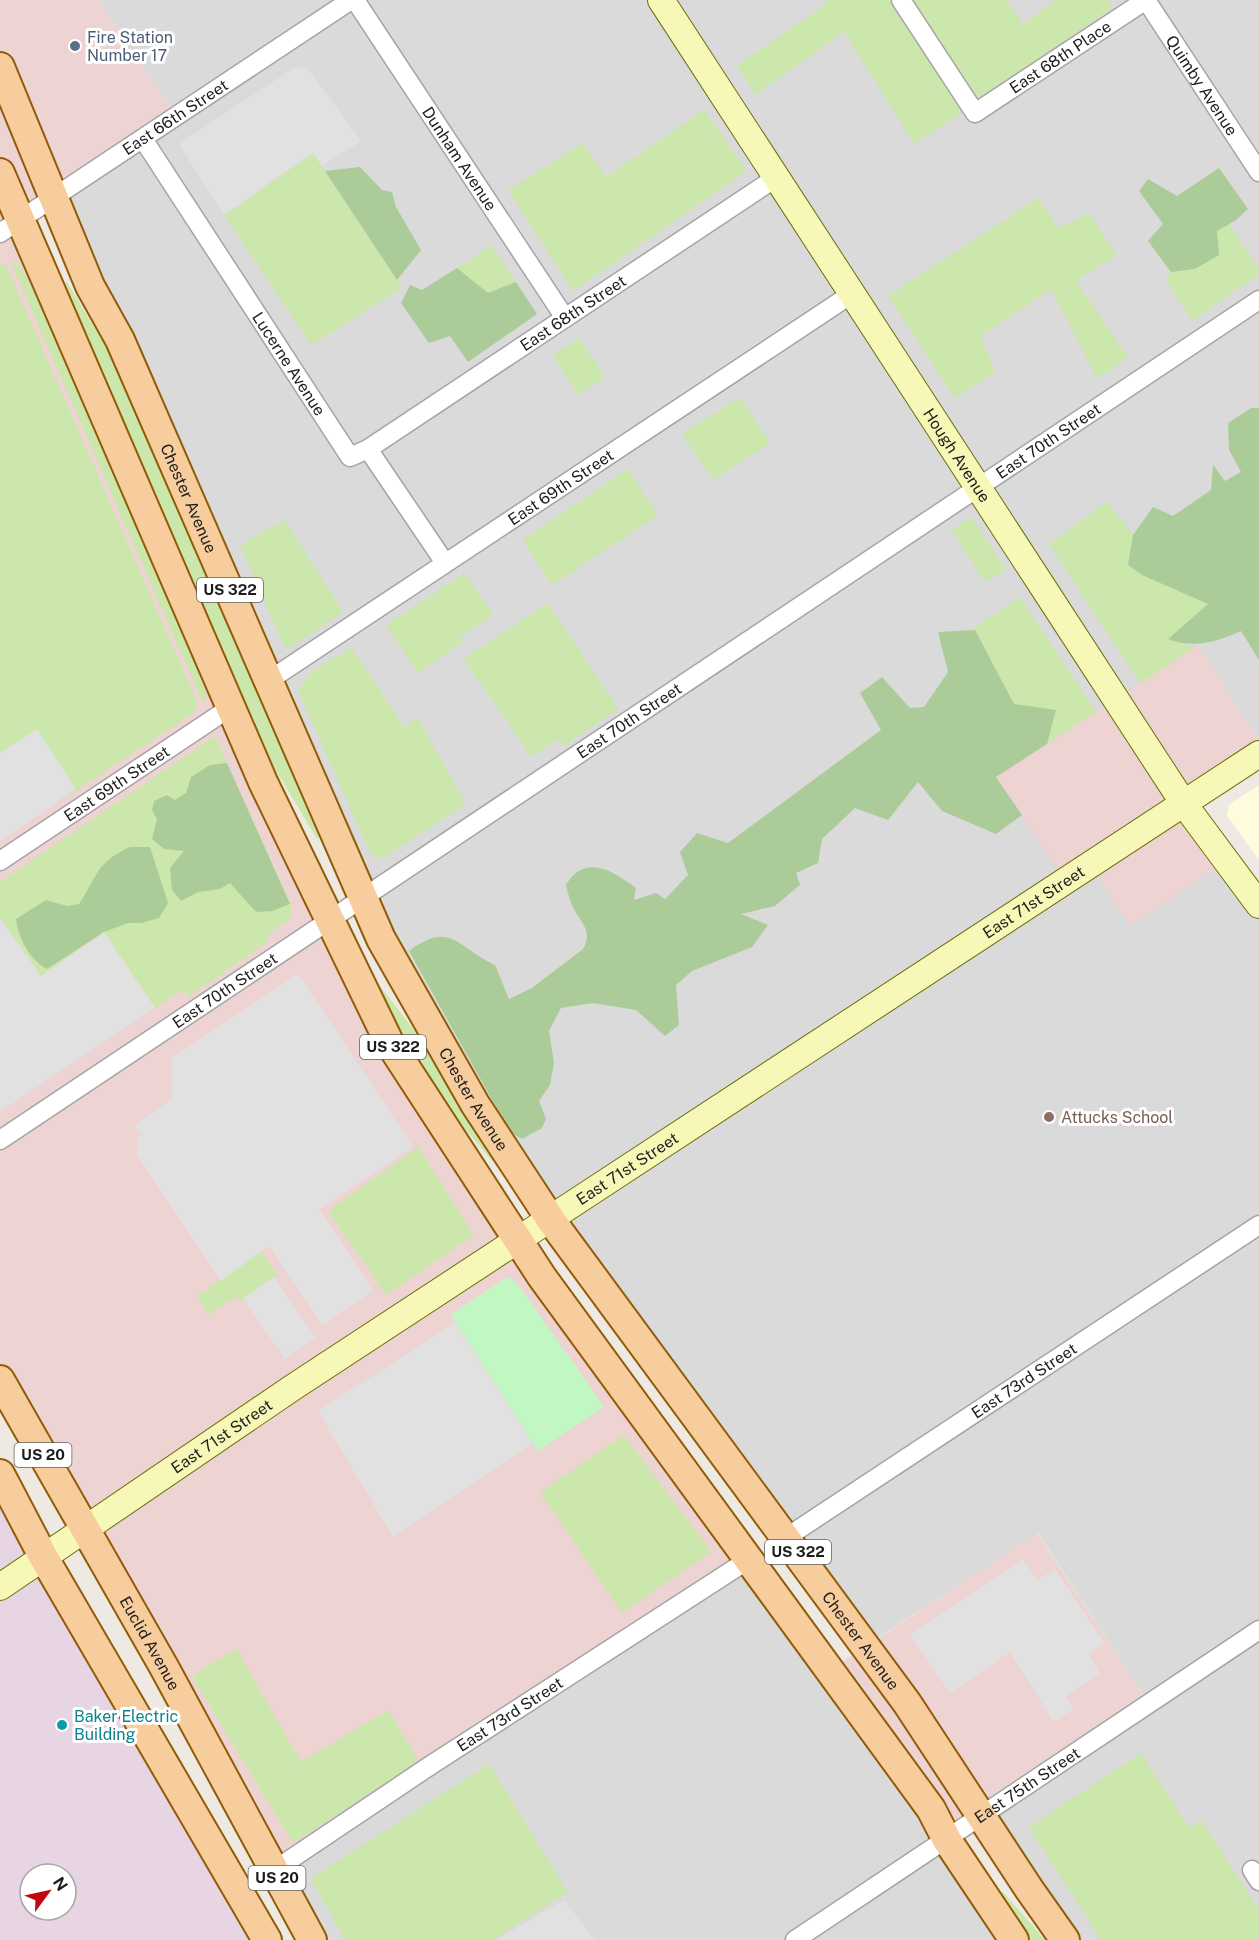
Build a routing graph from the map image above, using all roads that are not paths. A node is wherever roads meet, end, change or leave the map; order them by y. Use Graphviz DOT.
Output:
graph roads {
  1 [pos="353,0"];
  2 [pos="661,0"];
  3 [pos="901,0"];
  4 [pos="1146,0"];
  5 [pos="0,67"];
  6 [pos="143,139"];
  7 [pos="1259,172"];
  8 [pos="0,173"];
  9 [pos="777,177"];
  10 [pos="54,197"];
  11 [pos="10,226"];
  12 [pos="853,294"];
  13 [pos="1259,300"];
  14 [pos="565,318"];
  15 [pos="368,449"];
  16 [pos="979,487"];
  17 [pos="445,563"];
  18 [pos="268,681"];
  19 [pos="231,707"];
  20 [pos="1259,754"];
  21 [pos="1184,804"];
  22 [pos="0,861"];
  23 [pos="362,897"];
  24 [pos="1259,905"];
  25 [pos="328,920"];
  26 [pos="0,1140"];
  27 [pos="550,1219"];
  28 [pos="1259,1225"];
  29 [pos="519,1240"];
  30 [pos="0,1380"];
  31 [pos="0,1474"];
  32 [pos="86,1529"];
  33 [pos="787,1537"];
  34 [pos="44,1558"];
  35 [pos="748,1560"];
  36 [pos="0,1587"];
  37 [pos="1259,1630"];
  38 [pos="981,1817"];
  39 [pos="947,1840"];
  40 [pos="273,1871"];
  41 [pos="267,1940"];
  42 [pos="312,1940"];
  43 [pos="795,1940"];
  44 [pos="1014,1940"];
  45 [pos="1065,1940"];
  1 -- 6 [label="street, East 66th Street"];
  1 -- 14 [label="street, Dunham Avenue"];
  2 -- 9 [label="street, Hough Avenue"];
  3 -- 4 [label="street, East 68th Place"];
  4 -- 7 [label="street, Quimby Avenue"];
  5 -- 10 [label="main road, Chester Avenue / US 322"];
  6 -- 10 [label="street, East 66th Street"];
  6 -- 15 [label="street, Lucerne Avenue"];
  8 -- 11 [label="main road, US 322"];
  9 -- 12 [label="street, Hough Avenue"];
  9 -- 14 [label="street, East 68th Street"];
  10 -- 11 [label="street, East 66th Street"];
  10 -- 18 [label="main road, Chester Avenue / US 322"];
  11 -- 19 [label="main road, US 322"];
  12 -- 16 [label="street, Hough Avenue"];
  12 -- 17 [label="street, East 69th Street"];
  13 -- 16 [label="street, East 70th Street"];
  14 -- 15 [label="street, East 68th Street"];
  15 -- 17 [label="street"];
  16 -- 21 [label="street, Hough Avenue"];
  16 -- 23 [label="street, East 70th Street"];
  17 -- 18 [label="street, East 69th Street"];
  18 -- 23 [label="main road, Chester Avenue / US 322"];
  19 -- 22 [label="street, East 69th Street"];
  19 -- 25 [label="main road, US 322"];
  20 -- 21 [label="street, East 71st Street"];
  21 -- 24 [label="street, Hough Avenue"];
  21 -- 27 [label="street, East 71st Street"];
  23 -- 25 [label="street, East 70th Street"];
  23 -- 27 [label="main road, Chester Avenue / US 322"];
  25 -- 26 [label="street, East 70th Street"];
  25 -- 29 [label="main road, US 322"];
  27 -- 29 [label="street, East 71st Street"];
  27 -- 33 [label="main road, Chester Avenue / US 322"];
  28 -- 33 [label="street, East 73rd Street"];
  29 -- 32 [label="street, East 71st Street"];
  29 -- 35 [label="main road, US 322"];
  30 -- 32 [label="main road, Euclid Avenue / US 20"];
  31 -- 34 [label="main road, US 20"];
  32 -- 34 [label="street, East 71st Street"];
  32 -- 40 [label="main road, Euclid Avenue / US 20"];
  33 -- 38 [label="main road, Chester Avenue / US 322"];
  34 -- 36 [label="street, East 71st Street"];
  34 -- 41 [label="main road, US 20"];
  35 -- 39 [label="main road, US 322"];
  35 -- 40 [label="street, East 73rd Street"];
  37 -- 38 [label="street, East 75th Street"];
  38 -- 39 [label="street, East 75th Street"];
  38 -- 45 [label="main road, Chester Avenue / US 322"];
  39 -- 43 [label="street, East 75th Street"];
  39 -- 44 [label="main road, US 322"];
  40 -- 42 [label="main road, Euclid Avenue / US 20"];
}
